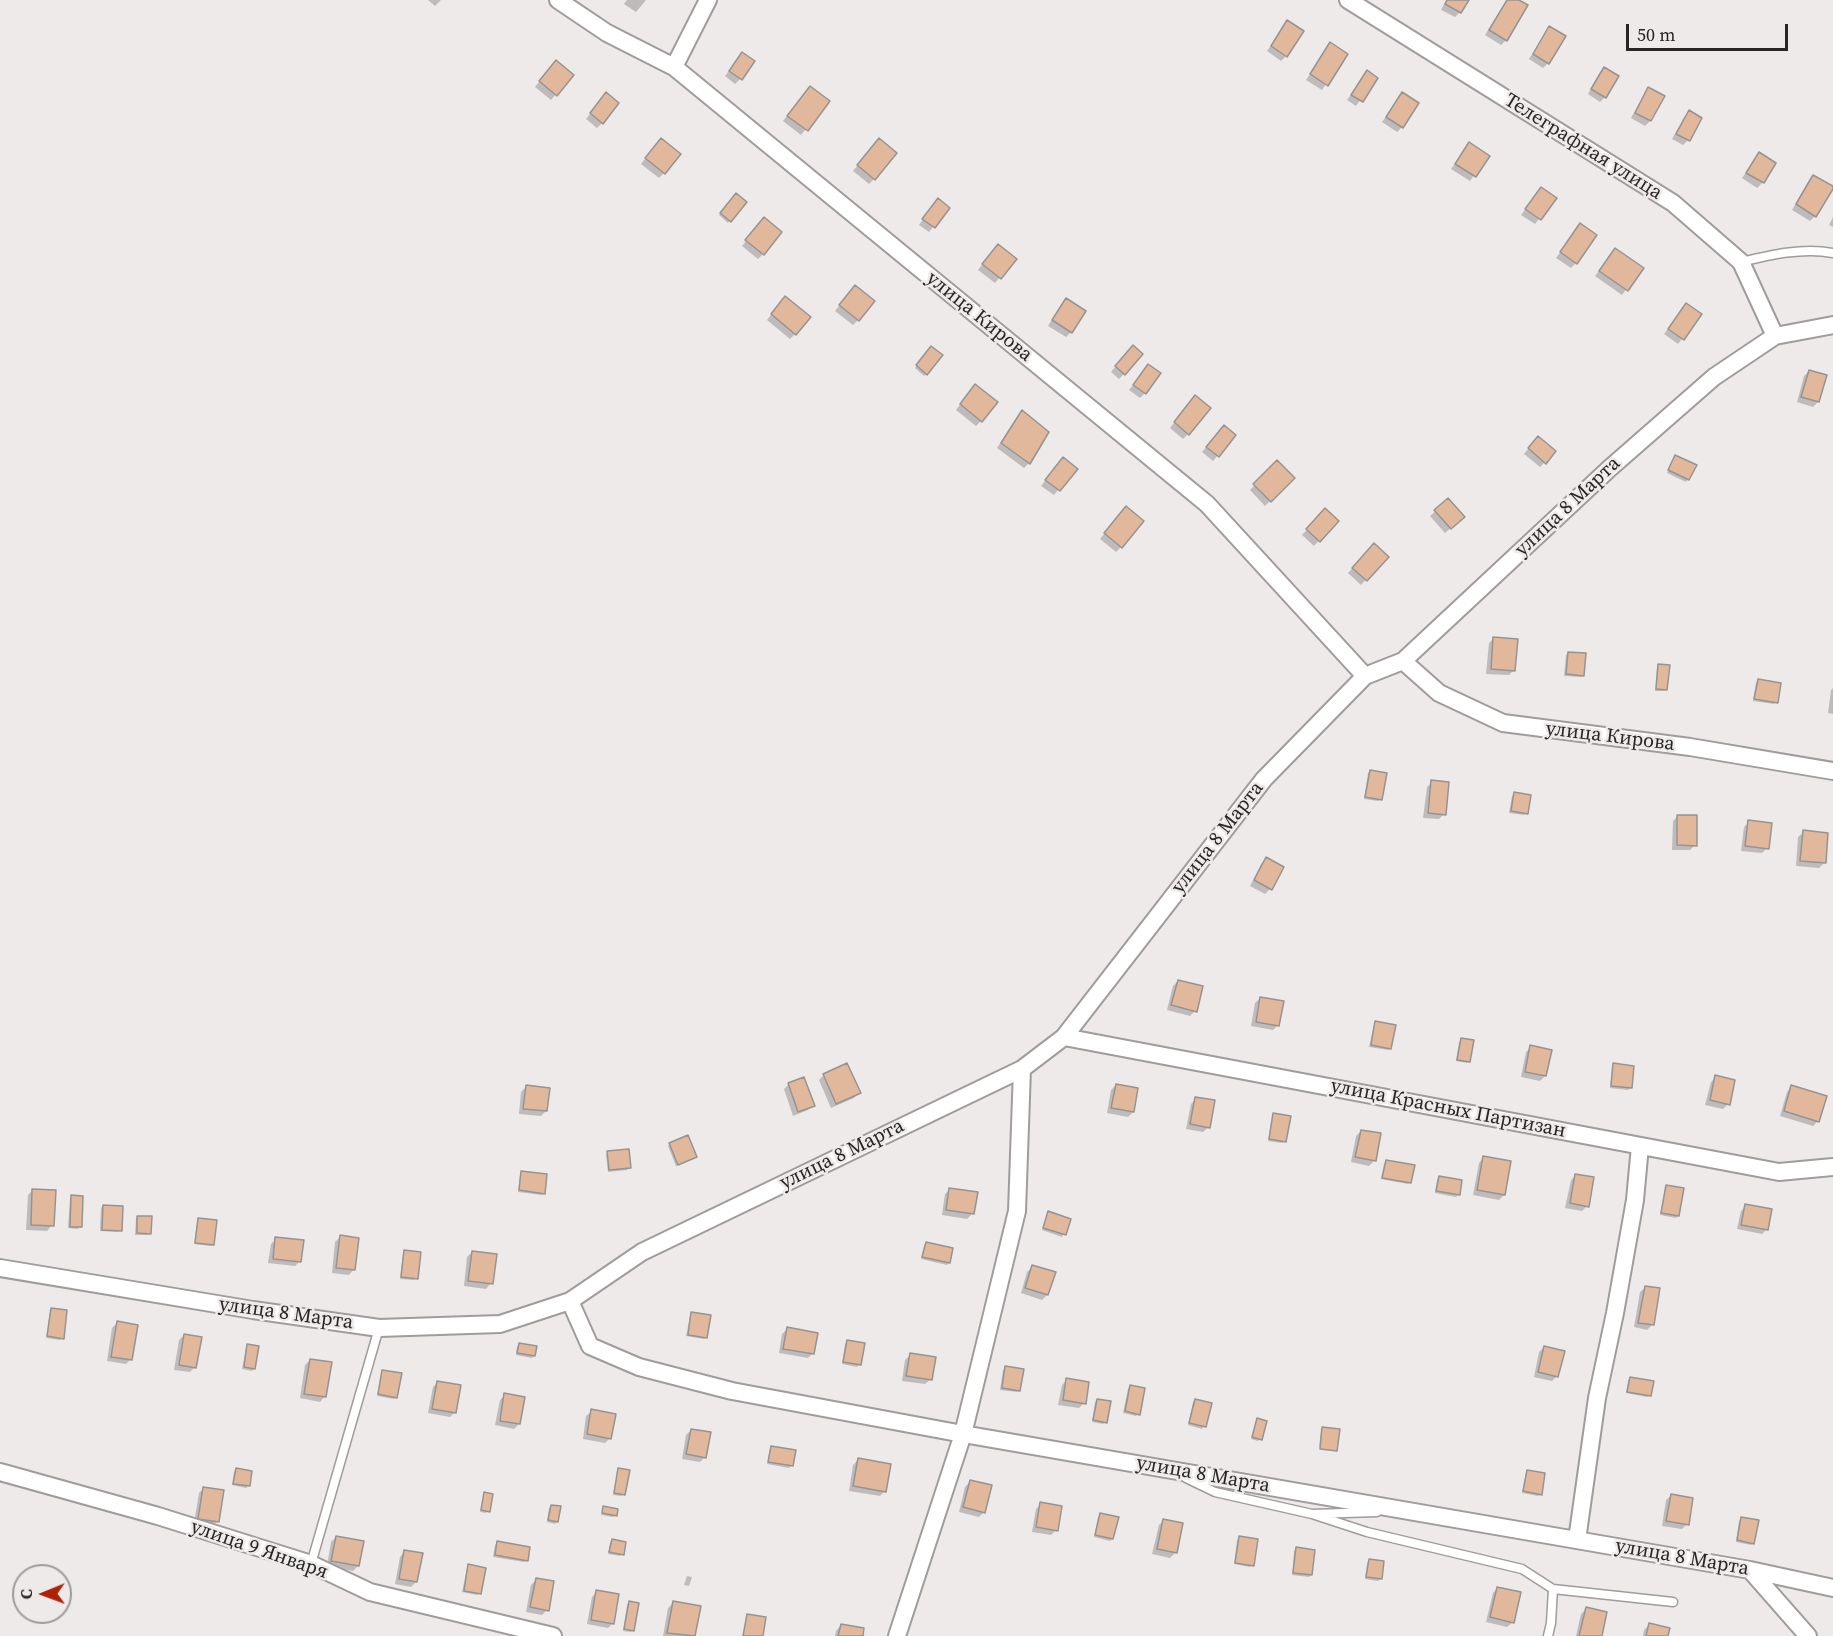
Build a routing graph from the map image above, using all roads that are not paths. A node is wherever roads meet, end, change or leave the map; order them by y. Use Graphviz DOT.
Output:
graph roads {
  1 [pos="558,0"];
  2 [pos="708,0"];
  3 [pos="1348,0"];
  4 [pos="674,67"];
  5 [pos="1833,253"];
  6 [pos="1741,262"];
  7 [pos="1833,325"];
  8 [pos="1775,336"];
  9 [pos="1403,661"];
  10 [pos="1365,676"];
  11 [pos="1833,771"];
  12 [pos="1064,1037"];
  13 [pos="1022,1069"];
  14 [pos="1640,1146"];
  15 [pos="1833,1167"];
  16 [pos="0,1268"];
  17 [pos="570,1301"];
  18 [pos="379,1328"];
  19 [pos="963,1434"];
  20 [pos="1171,1470"];
  21 [pos="0,1472"];
  22 [pos="1408,1511"];
  23 [pos="1312,1514"];
  24 [pos="1576,1540"];
  25 [pos="311,1564"];
  26 [pos="1750,1570"];
  27 [pos="1833,1588"];
  28 [pos="1553,1589"];
  29 [pos="1673,1602"];
  30 [pos="553,1636"];
  31 [pos="897,1636"];
  32 [pos="1548,1636"];
  33 [pos="1809,1636"];
  1 -- 4 [label="street, улица Кирова"];
  2 -- 4 [label="street"];
  3 -- 6 [label="street, Телеграфная улица"];
  4 -- 10 [label="street, улица Кирова"];
  5 -- 6 [label="lane"];
  6 -- 8 [label="street, Телеграфная улица"];
  7 -- 8 [label="street, улица 8 Марта"];
  8 -- 9 [label="street, улица 8 Марта"];
  9 -- 10 [label="street, улица 8 Марта"];
  9 -- 11 [label="street, улица Кирова"];
  10 -- 12 [label="street, улица 8 Марта"];
  12 -- 13 [label="street, улица 8 Марта"];
  12 -- 14 [label="street, улица Красных Партизан"];
  13 -- 17 [label="street, улица 8 Марта"];
  13 -- 19 [label="street"];
  14 -- 15 [label="street, улица Красных Партизан"];
  14 -- 24 [label="street"];
  16 -- 18 [label="street, улица 8 Марта"];
  17 -- 18 [label="street, улица 8 Марта"];
  17 -- 19 [label="street, улица 8 Марта"];
  18 -- 25 [label="lane"];
  19 -- 20 [label="street, улица 8 Марта"];
  19 -- 31 [label="street"];
  20 -- 22 [label="street, улица 8 Марта"];
  20 -- 23 [label="lane"];
  21 -- 25 [label="street, улица 9 Января"];
  22 -- 23 [label="lane"];
  22 -- 24 [label="street, улица 8 Марта"];
  23 -- 28 [label="lane"];
  24 -- 26 [label="street, улица 8 Марта"];
  25 -- 30 [label="street, улица 9 Января"];
  26 -- 27 [label="street, улица 8 Марта"];
  26 -- 33 [label="street"];
  28 -- 29 [label="lane"];
  28 -- 32 [label="lane"];
}
